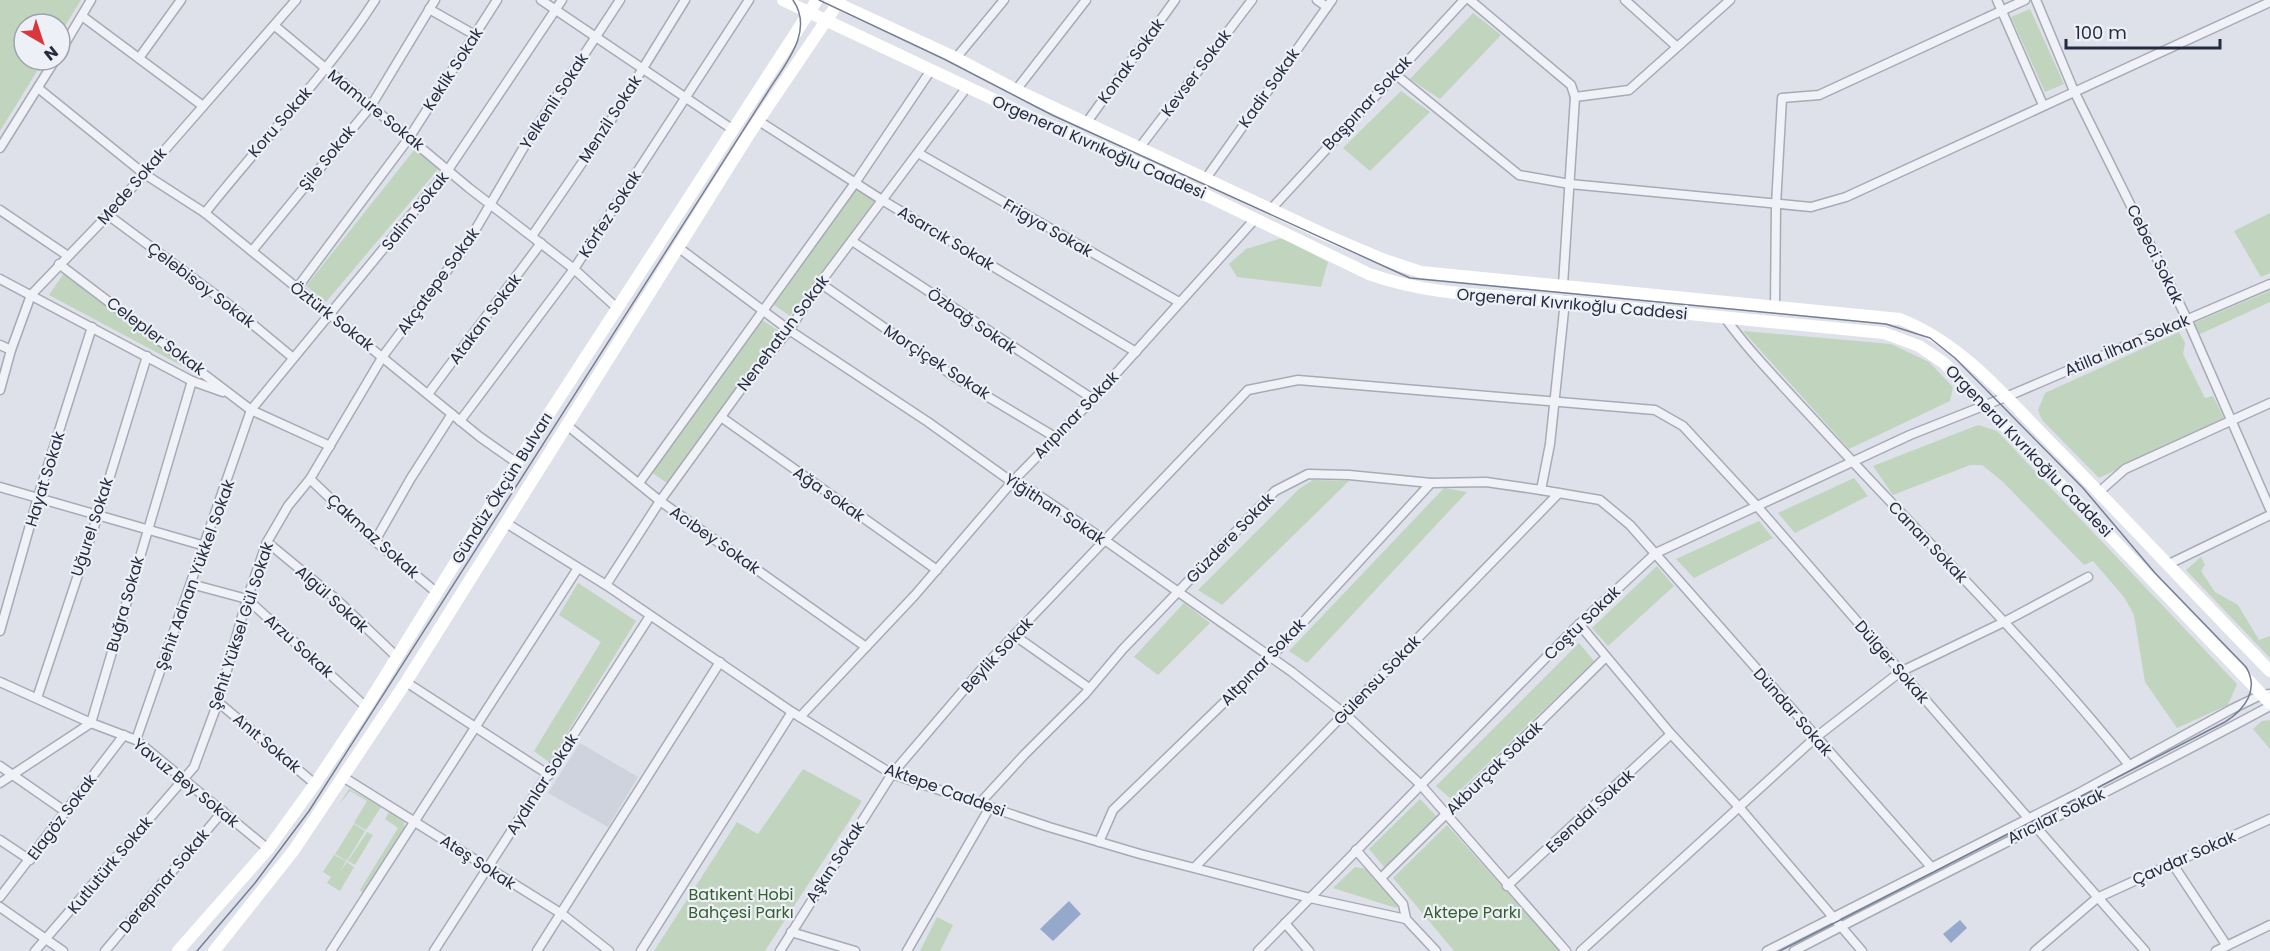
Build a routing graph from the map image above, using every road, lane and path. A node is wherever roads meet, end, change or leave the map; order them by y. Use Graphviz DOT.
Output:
graph roads {
  1 [pos="91,0"];
  2 [pos="181,0"];
  3 [pos="375,0"];
  4 [pos="435,0"];
  5 [pos="497,0"];
  6 [pos="541,0"];
  7 [pos="562,0"];
  8 [pos="620,0"];
  9 [pos="685,0"];
  10 [pos="749,0"];
  11 [pos="783,0"];
  12 [pos="817,0"];
  13 [pos="1004,0"];
  14 [pos="1086,0"];
  15 [pos="1175,0"];
  16 [pos="1252,0"];
  17 [pos="1317,0"];
  18 [pos="1464,0"];
  19 [pos="1470,0"];
  20 [pos="1624,0"];
  21 [pos="1730,0"];
  22 [pos="1997,0"];
  23 [pos="2025,0"];
  24 [pos="2036,0"];
  25 [pos="294,1"];
  26 [pos="836,1"];
  27 [pos="2270,2"];
  28 [pos="1329,4"];
  29 [pos="429,9"];
  30 [pos="556,10"];
  31 [pos="2001,11"];
  32 [pos="809,12"];
  33 [pos="82,16"];
  34 [pos="827,20"];
  35 [pos="275,26"];
  36 [pos="72,32"];
  37 [pos="475,34"];
  38 [pos="595,37"];
  39 [pos="1676,46"];
  40 [pos="139,58"];
  41 [pos="956,58"];
  42 [pos="325,69"];
  43 [pos="643,69"];
  44 [pos="931,70"];
  45 [pos="48,72"];
  46 [pos="1395,74"];
  47 [pos="967,87"];
  48 [pos="38,88"];
  49 [pos="1016,90"];
  50 [pos="2074,91"];
  51 [pos="1575,97"];
  52 [pos="686,99"];
  53 [pos="2043,105"];
  54 [pos="203,106"];
  55 [pos="370,106"];
  56 [pos="759,121"];
  57 [pos="1087,122"];
  58 [pos="732,129"];
  59 [pos="409,138"];
  60 [pos="1140,147"];
  61 [pos="0,148"];
  62 [pos="918,153"];
  63 [pos="448,170"];
  64 [pos="144,173"];
  65 [pos="1207,177"];
  66 [pos="855,183"];
  67 [pos="1570,184"];
  68 [pos="882,200"];
  69 [pos="491,204"];
  70 [pos="1776,205"];
  71 [pos="1272,208"];
  72 [pos="0,210"];
  73 [pos="205,213"];
  74 [pos="108,215"];
  75 [pos="1255,219"];
  76 [pos="532,236"];
  77 [pos="852,241"];
  78 [pos="541,243"];
  79 [pos="679,248"];
  80 [pos="252,250"];
  81 [pos="68,255"];
  82 [pos="59,264"];
  83 [pos="574,269"];
  84 [pos="0,279"];
  85 [pos="820,283"];
  86 [pos="2270,284"];
  87 [pos="1563,285"];
  88 [pos="297,288"];
  89 [pos="31,296"];
  90 [pos="1565,301"];
  91 [pos="1179,302"];
  92 [pos="1775,307"];
  93 [pos="617,308"];
  94 [pos="763,310"];
  95 [pos="330,314"];
  96 [pos="1725,318"];
  97 [pos="2187,320"];
  98 [pos="92,327"];
  99 [pos="789,330"];
  100 [pos="0,345"];
  101 [pos="11,350"];
  102 [pos="1136,352"];
  103 [pos="147,356"];
  104 [pos="383,356"];
  105 [pos="292,357"];
  106 [pos="192,381"];
  107 [pos="0,390"];
  108 [pos="428,394"];
  109 [pos="232,395"];
  110 [pos="2006,397"];
  111 [pos="1093,399"];
  112 [pos="1555,400"];
  113 [pos="2270,403"];
  114 [pos="1984,405"];
  115 [pos="252,410"];
  116 [pos="452,414"];
  117 [pos="721,417"];
  118 [pos="2230,420"];
  119 [pos="460,421"];
  120 [pos="568,426"];
  121 [pos="1055,437"];
  122 [pos="330,446"];
  123 [pos="1852,462"];
  124 [pos="517,463"];
  125 [pos="310,478"];
  126 [pos="1012,482"];
  127 [pos="639,483"];
  128 [pos="1431,483"];
  129 [pos="0,487"];
  130 [pos="1541,490"];
  131 [pos="2099,492"];
  132 [pos="1558,493"];
  133 [pos="38,497"];
  134 [pos="660,501"];
  135 [pos="1756,505"];
  136 [pos="2270,509"];
  137 [pos="98,515"];
  138 [pos="2270,515"];
  139 [pos="506,523"];
  140 [pos="148,528"];
  141 [pos="375,541"];
  142 [pos="1106,541"];
  143 [pos="267,542"];
  144 [pos="205,546"];
  145 [pos="1656,553"];
  146 [pos="2169,564"];
  147 [pos="578,568"];
  148 [pos="937,570"];
  149 [pos="2088,577"];
  150 [pos="191,584"];
  151 [pos="606,585"];
  152 [pos="1179,591"];
  153 [pos="436,592"];
  154 [pos="247,599"];
  155 [pos="650,616"];
  156 [pos="2004,622"];
  157 [pos="1579,624"];
  158 [pos="0,632"];
  159 [pos="1014,635"];
  160 [pos="866,647"];
  161 [pos="397,657"];
  162 [pos="1271,657"];
  163 [pos="1606,657"];
  164 [pos="720,662"];
  165 [pos="2270,671"];
  166 [pos="1900,672"];
  167 [pos="0,682"];
  168 [pos="406,682"];
  169 [pos="1089,688"];
  170 [pos="37,698"];
  171 [pos="2268,700"];
  172 [pos="218,702"];
  173 [pos="366,707"];
  174 [pos="796,714"];
  175 [pos="1345,714"];
  176 [pos="91,723"];
  177 [pos="476,728"];
  178 [pos="1671,734"];
  179 [pos="124,735"];
  180 [pos="1815,738"];
  181 [pos="136,740"];
  182 [pos="2129,765"];
  183 [pos="0,766"];
  184 [pos="12,774"];
  185 [pos="892,774"];
  186 [pos="549,775"];
  187 [pos="343,777"];
  188 [pos="184,778"];
  189 [pos="0,783"];
  190 [pos="315,784"];
  191 [pos="1420,784"];
  192 [pos="979,804"];
  193 [pos="990,807"];
  194 [pos="1739,807"];
  195 [pos="222,811"];
  196 [pos="66,812"];
  197 [pos="1446,814"];
  198 [pos="2270,819"];
  199 [pos="416,821"];
  200 [pos="2032,822"];
  201 [pos="0,840"];
  202 [pos="1099,842"];
  203 [pos="268,849"];
  204 [pos="1356,850"];
  205 [pos="30,860"];
  206 [pos="2172,864"];
  207 [pos="1195,867"];
  208 [pos="1932,868"];
  209 [pos="487,869"];
  210 [pos="1381,878"];
  211 [pos="1507,886"];
  212 [pos="0,897"];
  213 [pos="1310,898"];
  214 [pos="2097,898"];
  215 [pos="0,907"];
  216 [pos="562,914"];
  217 [pos="1833,917"];
  218 [pos="1406,918"];
  219 [pos="1285,923"];
  220 [pos="2270,925"];
  221 [pos="1842,926"];
  222 [pos="791,932"];
  223 [pos="45,939"];
  224 [pos="2227,946"];
  225 [pos="35,951"];
  226 [pos="63,951"];
  227 [pos="105,951"];
  228 [pos="178,951"];
  229 [pos="214,951"];
  230 [pos="331,951"];
  231 [pos="434,951"];
  232 [pos="537,951"];
  233 [pos="609,951"];
  234 [pos="641,951"];
  235 [pos="780,951"];
  236 [pos="855,951"];
  237 [pos="907,951"];
  238 [pos="1258,951"];
  239 [pos="1309,951"];
  240 [pos="1436,951"];
  241 [pos="1566,951"];
  242 [pos="1581,951"];
  243 [pos="1767,951"];
  244 [pos="1794,951"];
  245 [pos="1862,951"];
  246 [pos="2035,951"];
  247 [pos="2145,951"];
  248 [pos="2216,951"];
  1 -- 33 [label="street"];
  2 -- 40 [label="street"];
  3 -- 42 [label="street, Koru Sokak"];
  4 -- 29 [label="street, Şile Sokak"];
  5 -- 37 [label="street, Keklik Sokak"];
  6 -- 30 [label="street"];
  7 -- 30 [label="street, Salim Sokak"];
  8 -- 38 [label="street, Yelkenli Sokak"];
  9 -- 43 [label="street, Menzil Sokak"];
  10 -- 52 [label="street, Körfez Sokak"];
  11 -- 32 [label="main road, Orgeneral Kıvrıkoğlu Caddesi"];
  12 -- 32 [label="main road, Gündüz Ökçün Bulvarı"];
  13 -- 41 [label="street"];
  14 -- 49 [label="street"];
  15 -- 57 [label="street, Konak Sokak"];
  16 -- 60 [label="street, Kevser Sokak"];
  17 -- 28 [label="street"];
  18 -- 46 [label="street, Başpınar Sokak"];
  19 -- 51 [label="street"];
  20 -- 39 [label="street"];
  21 -- 39 [label="street"];
  22 -- 31 [label="street"];
  23 -- 31 [label="street"];
  24 -- 50 [label="street, Cebeci Sokak"];
  25 -- 35 [label="street, Mede Sokak"];
  26 -- 34 [label="main road, Gündüz Ökçün Bulvarı"];
  26 -- 41 [label="main road"];
  27 -- 50 [label="street"];
  28 -- 65 [label="street, Kadir Sokak"];
  29 -- 37 [label="street"];
  29 -- 55 [label="street, Şile Sokak"];
  30 -- 38 [label="street"];
  30 -- 63 [label="street, Salim Sokak"];
  31 -- 53 [label="street"];
  31 -- 70 [label="street"];
  32 -- 34 [label="main road, Orgeneral Kıvrıkoğlu Caddesi"];
  32 -- 58 [label="main road, Gündüz Ökçün Bulvarı"];
  33 -- 36 [label="street"];
  33 -- 40 [label="street"];
  34 -- 44 [label="main road, Orgeneral Kıvrıkoğlu Caddesi"];
  34 -- 56 [label="main road, Gündüz Ökçün Bulvarı"];
  35 -- 42 [label="street, Mamure Sokak"];
  35 -- 54 [label="street, Mede Sokak"];
  37 -- 59 [label="street, Keklik Sokak"];
  38 -- 43 [label="street"];
  38 -- 69 [label="street, Yelkenli Sokak"];
  39 -- 51 [label="street"];
  40 -- 54 [label="street"];
  41 -- 49 [label="main road"];
  42 -- 55 [label="street, Mamure Sokak"];
  42 -- 73 [label="street, Koru Sokak"];
  43 -- 52 [label="street"];
  43 -- 76 [label="street, Menzil Sokak"];
  44 -- 47 [label="main road, Orgeneral Kıvrıkoğlu Caddesi"];
  44 -- 66 [label="street"];
  45 -- 48 [label="street"];
  46 -- 67 [label="street"];
  46 -- 71 [label="street, Başpınar Sokak"];
  47 -- 62 [label="street, Nenehatun Sokak"];
  47 -- 75 [label="main road, Orgeneral Kıvrıkoğlu Caddesi"];
  48 -- 61 [label="street"];
  48 -- 64 [label="street, Öztürk Sokak"];
  49 -- 57 [label="main road"];
  50 -- 53 [label="street"];
  50 -- 97 [label="street, Cebeci Sokak"];
  51 -- 67 [label="street"];
  52 -- 58 [label="street"];
  52 -- 83 [label="street, Körfez Sokak"];
  53 -- 70 [label="street"];
  54 -- 64 [label="street, Mede Sokak"];
  55 -- 59 [label="street, Mamure Sokak"];
  55 -- 80 [label="street, Şile Sokak"];
  56 -- 66 [label="street, Asarcık Sokak"];
  56 -- 79 [label="main road, Gündüz Ökçün Bulvarı"];
  57 -- 60 [label="main road"];
  58 -- 93 [label="main road, Gündüz Ökçün Bulvarı"];
  59 -- 63 [label="street, Mamure Sokak"];
  59 -- 88 [label="street, Keklik Sokak"];
  60 -- 65 [label="main road"];
  62 -- 68 [label="street, Nenehatun Sokak"];
  62 -- 91 [label="street, Frigya Sokak"];
  63 -- 69 [label="street, Mamure Sokak"];
  63 -- 95 [label="street, Salim Sokak"];
  64 -- 73 [label="street, Öztürk Sokak"];
  64 -- 74 [label="street, Mede Sokak"];
  65 -- 71 [label="main road"];
  66 -- 68 [label="street, Asarcık Sokak"];
  66 -- 94 [label="street"];
  67 -- 70 [label="street"];
  67 -- 87 [label="street"];
  68 -- 77 [label="street, Nenehatun Sokak"];
  68 -- 102 [label="street, Asarcık Sokak"];
  69 -- 76 [label="street, Mamure Sokak"];
  69 -- 104 [label="street, Akçatepe Sokak"];
  70 -- 92 [label="street"];
  71 -- 87 [label="main road"];
  72 -- 81 [label="street"];
  73 -- 80 [label="street, Öztürk Sokak"];
  74 -- 81 [label="street, Mede Sokak"];
  74 -- 105 [label="street, Çelebisoy Sokak"];
  75 -- 90 [label="main road, Orgeneral Kıvrıkoğlu Caddesi"];
  75 -- 91 [label="street, Arıpınar Sokak"];
  76 -- 78 [label="street, Mamure Sokak"];
  77 -- 85 [label="street, Nenehatun Sokak"];
  77 -- 111 [label="street, Özbağ Sokak"];
  78 -- 83 [label="street, Mamure Sokak"];
  78 -- 108 [label="street, Atakan Sokak"];
  79 -- 94 [label="street, Yiğithan Sokak"];
  79 -- 120 [label="main road, Gündüz Ökçün Bulvarı"];
  80 -- 88 [label="street, Öztürk Sokak"];
  81 -- 82 [label="street, Mede Sokak"];
  82 -- 89 [label="street, Mede Sokak"];
  82 -- 109 [label="street, Celepler Sokak"];
  83 -- 93 [label="street, Mamure Sokak"];
  83 -- 119 [label="street, Körfez Sokak"];
  84 -- 89 [label="street"];
  85 -- 99 [label="street, Nenehatun Sokak"];
  85 -- 121 [label="street, Morçiçek Sokak"];
  86 -- 97 [label="street, Atilla İlhan Sokak"];
  87 -- 92 [label="main road"];
  88 -- 95 [label="street, Öztürk Sokak"];
  89 -- 98 [label="street"];
  89 -- 101 [label="street, Mede Sokak"];
  90 -- 96 [label="main road, Orgeneral Kıvrıkoğlu Caddesi"];
  90 -- 112 [label="street"];
  91 -- 102 [label="street, Arıpınar Sokak"];
  92 -- 110 [label="main road"];
  93 -- 124 [label="main road, Gündüz Ökçün Bulvarı"];
  94 -- 99 [label="street, Yiğithan Sokak"];
  94 -- 127 [label="street"];
  95 -- 104 [label="street, Öztürk Sokak"];
  95 -- 105 [label="street, Salim Sokak"];
  96 -- 114 [label="main road, Orgeneral Kıvrıkoğlu Caddesi"];
  96 -- 123 [label="street, Canan Sokak"];
  97 -- 110 [label="street, Atilla İlhan Sokak"];
  97 -- 118 [label="street, Cebeci Sokak"];
  98 -- 103 [label="street"];
  98 -- 133 [label="street, Hayat Sokak"];
  99 -- 117 [label="street, Nenehatun Sokak"];
  99 -- 126 [label="street, Yiğithan Sokak"];
  100 -- 101 [label="street"];
  101 -- 107 [label="street, Mede Sokak"];
  102 -- 111 [label="street, Arıpınar Sokak"];
  103 -- 106 [label="street"];
  103 -- 137 [label="street, Uğurel Sokak"];
  104 -- 108 [label="street, Öztürk Sokak"];
  104 -- 122 [label="street, Şehit Yüksel Gül Sokak"];
  105 -- 115 [label="street, Salim Sokak"];
  106 -- 109 [label="street"];
  106 -- 140 [label="street, Buğra Sokak"];
  108 -- 116 [label="street, Öztürk Sokak"];
  109 -- 115 [label="street, Celepler Sokak"];
  110 -- 114 [label="street, Atilla İlhan Sokak"];
  110 -- 131 [label="main road"];
  111 -- 121 [label="street, Arıpınar Sokak"];
  112 -- 130 [label="street"];
  112 -- 135 [label="street, Dülger Sokak"];
  112 -- 142 [label="street, Beylik Sokak"];
  113 -- 118 [label="street"];
  114 -- 123 [label="street, Coştu Sokak"];
  114 -- 171 [label="main road, Orgeneral Kıvrıkoğlu Caddesi"];
  115 -- 122 [label="street, Celepler Sokak"];
  115 -- 144 [label="street, Şehit Adnan Yükkel Sokak"];
  116 -- 119 [label="street, Öztürk Sokak"];
  116 -- 141 [label="street"];
  117 -- 134 [label="street, Nenehatun Sokak"];
  117 -- 148 [label="street, Ağa sokak"];
  118 -- 131 [label="street"];
  118 -- 136 [label="street, Cebeci Sokak"];
  119 -- 124 [label="street, Öztürk Sokak"];
  120 -- 127 [label="street, Acıbey Sokak"];
  120 -- 139 [label="main road, Gündüz Ökçün Bulvarı"];
  121 -- 126 [label="street, Arıpınar Sokak"];
  122 -- 125 [label="street, Şehit Yüksel Gül Sokak"];
  123 -- 135 [label="street, Coştu Sokak"];
  123 -- 156 [label="street, Canan Sokak"];
  124 -- 153 [label="main road, Gündüz Ökçün Bulvarı"];
  125 -- 141 [label="street, Çakmaz Sokak"];
  125 -- 143 [label="street, Şehit Yüksel Gül Sokak"];
  126 -- 142 [label="street, Yiğithan Sokak"];
  126 -- 148 [label="street, Arıpınar Sokak"];
  127 -- 134 [label="street, Acıbey Sokak"];
  128 -- 130 [label="street, Güzdere Sokak"];
  128 -- 152 [label="street, Güzdere Sokak"];
  128 -- 162 [label="street, Altpınar Sokak"];
  129 -- 133 [label="street"];
  130 -- 132 [label="street, Güzdere Sokak"];
  131 -- 146 [label="main road"];
  132 -- 145 [label="street, Güzdere Sokak"];
  132 -- 175 [label="street, Gülensu Sokak"];
  133 -- 137 [label="street"];
  133 -- 158 [label="street, Hayat Sokak"];
  134 -- 151 [label="street, Nenehatun Sokak"];
  134 -- 160 [label="street, Acıbey Sokak"];
  135 -- 145 [label="street, Coştu Sokak"];
  135 -- 166 [label="street, Dülger Sokak"];
  137 -- 140 [label="street"];
  137 -- 170 [label="street, Uğurel Sokak"];
  138 -- 146 [label="street"];
  139 -- 147 [label="street, Aktepe Caddesi"];
  139 -- 168 [label="main road, Gündüz Ökçün Bulvarı"];
  140 -- 144 [label="street"];
  140 -- 176 [label="street, Buğra Sokak"];
  141 -- 153 [label="street, Çakmaz Sokak"];
  142 -- 152 [label="street, Yiğithan Sokak"];
  142 -- 159 [label="street, Beylik Sokak"];
  143 -- 154 [label="street, Şehit Yüksel Gül Sokak"];
  143 -- 161 [label="street, Algül Sokak"];
  144 -- 150 [label="street, Şehit Adnan Yükkel Sokak"];
  145 -- 157 [label="street, Coştu Sokak"];
  145 -- 180 [label="street, Dündar Sokak"];
  146 -- 165 [label="main road"];
  147 -- 151 [label="street, Aktepe Caddesi"];
  147 -- 177 [label="street"];
  148 -- 160 [label="street, Arıpınar Sokak"];
  149 -- 156 [label="street"];
  150 -- 154 [label="street, Arzu Sokak"];
  150 -- 181 [label="street, Şehit Adnan Yükkel Sokak"];
  151 -- 155 [label="street, Aktepe Caddesi"];
  152 -- 162 [label="street, Yiğithan Sokak"];
  152 -- 169 [label="street, Güzdere Sokak"];
  153 -- 161 [label="main road, Gündüz Ökçün Bulvarı"];
  154 -- 172 [label="street, Şehit Yüksel Gül Sokak"];
  154 -- 173 [label="street, Arzu Sokak"];
  155 -- 164 [label="street, Aktepe Caddesi"];
  155 -- 186 [label="street, Aydınlar Sokak"];
  156 -- 166 [label="street"];
  156 -- 182 [label="street, Canan Sokak"];
  157 -- 163 [label="street"];
  157 -- 191 [label="street, Coştu Sokak"];
  159 -- 169 [label="street"];
  159 -- 185 [label="street, Beylik Sokak"];
  160 -- 174 [label="street, Arıpınar Sokak"];
  161 -- 173 [label="main road, Gündüz Ökçün Bulvarı"];
  162 -- 175 [label="street, Yiğithan Sokak"];
  162 -- 202 [label="street, Altpınar Sokak"];
  163 -- 178 [label="street"];
  163 -- 197 [label="street, Akburçak Sokak"];
  164 -- 174 [label="street, Aktepe Caddesi"];
  164 -- 216 [label="street"];
  166 -- 180 [label="street"];
  166 -- 200 [label="street, Dülger Sokak"];
  167 -- 170 [label="street, Yavuz Bey Sokak"];
  168 -- 177 [label="street"];
  168 -- 187 [label="main road, Gündüz Ökçün Bulvarı"];
  169 -- 192 [label="street, Güzdere Sokak"];
  170 -- 176 [label="street, Yavuz Bey Sokak"];
  171 -- 182 [label="street"];
  171 -- 200 [label="street, Arıcılar Sokak"];
  172 -- 188 [label="street, Şehit Yüksel Gül Sokak"];
  172 -- 190 [label="street, Anıt Sokak"];
  173 -- 190 [label="main road, Gündüz Ökçün Bulvarı"];
  174 -- 185 [label="street, Aktepe Caddesi"];
  174 -- 234 [label="street, Arıpınar Sokak"];
  175 -- 191 [label="street, Yiğithan Sokak"];
  175 -- 207 [label="street, Gülensu Sokak"];
  176 -- 179 [label="street, Yavuz Bey Sokak"];
  176 -- 184 [label="street"];
  177 -- 186 [label="street"];
  177 -- 199 [label="street"];
  178 -- 194 [label="street"];
  178 -- 211 [label="street, Esendal Sokak"];
  179 -- 181 [label="street, Yavuz Bey Sokak"];
  179 -- 196 [label="street, Elagöz Sokak"];
  180 -- 194 [label="street"];
  180 -- 208 [label="street, Dündar Sokak"];
  181 -- 188 [label="street, Yavuz Bey Sokak"];
  182 -- 200 [label="street"];
  183 -- 184 [label="street"];
  184 -- 189 [label="street"];
  184 -- 196 [label="street"];
  185 -- 192 [label="street, Aktepe Caddesi"];
  185 -- 222 [label="street, Aşkın Sokak"];
  186 -- 209 [label="street, Aydınlar Sokak"];
  187 -- 199 [label="street, Ateş Sokak"];
  187 -- 229 [label="main road, Gündüz Ökçün Bulvarı"];
  188 -- 195 [label="street, Yavuz Bey Sokak"];
  188 -- 223 [label="street, Kutlutürk Sokak"];
  190 -- 203 [label="main road, Gündüz Ökçün Bulvarı"];
  191 -- 197 [label="street, Yiğithan Sokak"];
  191 -- 204 [label="street, Coştu Sokak"];
  192 -- 193 [label="street, Aktepe Caddesi"];
  193 -- 202 [label="street, Aktepe Caddesi"];
  193 -- 237 [label="street"];
  194 -- 217 [label="street"];
  194 -- 242 [label="street"];
  195 -- 203 [label="street, Yavuz Bey Sokak"];
  195 -- 227 [label="street, Derepınar Sokak"];
  196 -- 205 [label="street, Elagöz Sokak"];
  197 -- 210 [label="street, Akburçak Sokak"];
  197 -- 211 [label="street, Yiğithan Sokak"];
  198 -- 206 [label="street, Çavdar Sokak"];
  199 -- 209 [label="street, Ateş Sokak"];
  199 -- 230 [label="street"];
  200 -- 208 [label="street"];
  200 -- 214 [label="street, Dülger Sokak"];
  200 -- 221 [label="street, Arıcılar Sokak"];
  201 -- 205 [label="street"];
  202 -- 207 [label="street, Aktepe Caddesi"];
  203 -- 228 [label="main road, Gündüz Ökçün Bulvarı"];
  204 -- 210 [label="street"];
  204 -- 213 [label="street, Coştu Sokak"];
  205 -- 212 [label="street, Elagöz Sokak"];
  206 -- 214 [label="street, Çavdar Sokak"];
  206 -- 224 [label="street"];
  207 -- 213 [label="street, Aktepe Caddesi"];
  208 -- 217 [label="street"];
  209 -- 216 [label="street, Ateş Sokak"];
  209 -- 231 [label="street, Aydınlar Sokak"];
  210 -- 218 [label="street"];
  211 -- 241 [label="street, Yiğithan Sokak"];
  213 -- 218 [label="street, Aktepe Caddesi"];
  213 -- 219 [label="street, Coştu Sokak"];
  214 -- 246 [label="street"];
  214 -- 247 [label="street, Dülger Sokak"];
  215 -- 223 [label="street"];
  216 -- 232 [label="street"];
  216 -- 233 [label="street, Ateş Sokak"];
  217 -- 221 [label="street"];
  217 -- 243 [label="street"];
  218 -- 240 [label="street"];
  219 -- 238 [label="street, Coştu Sokak"];
  219 -- 239 [label="street"];
  220 -- 224 [label="street"];
  221 -- 244 [label="street"];
  221 -- 245 [label="street"];
  222 -- 235 [label="street, Aşkın Sokak"];
  222 -- 236 [label="street"];
  223 -- 225 [label="street, Kutlutürk Sokak"];
  223 -- 226 [label="street"];
  224 -- 248 [label="street"];
}
